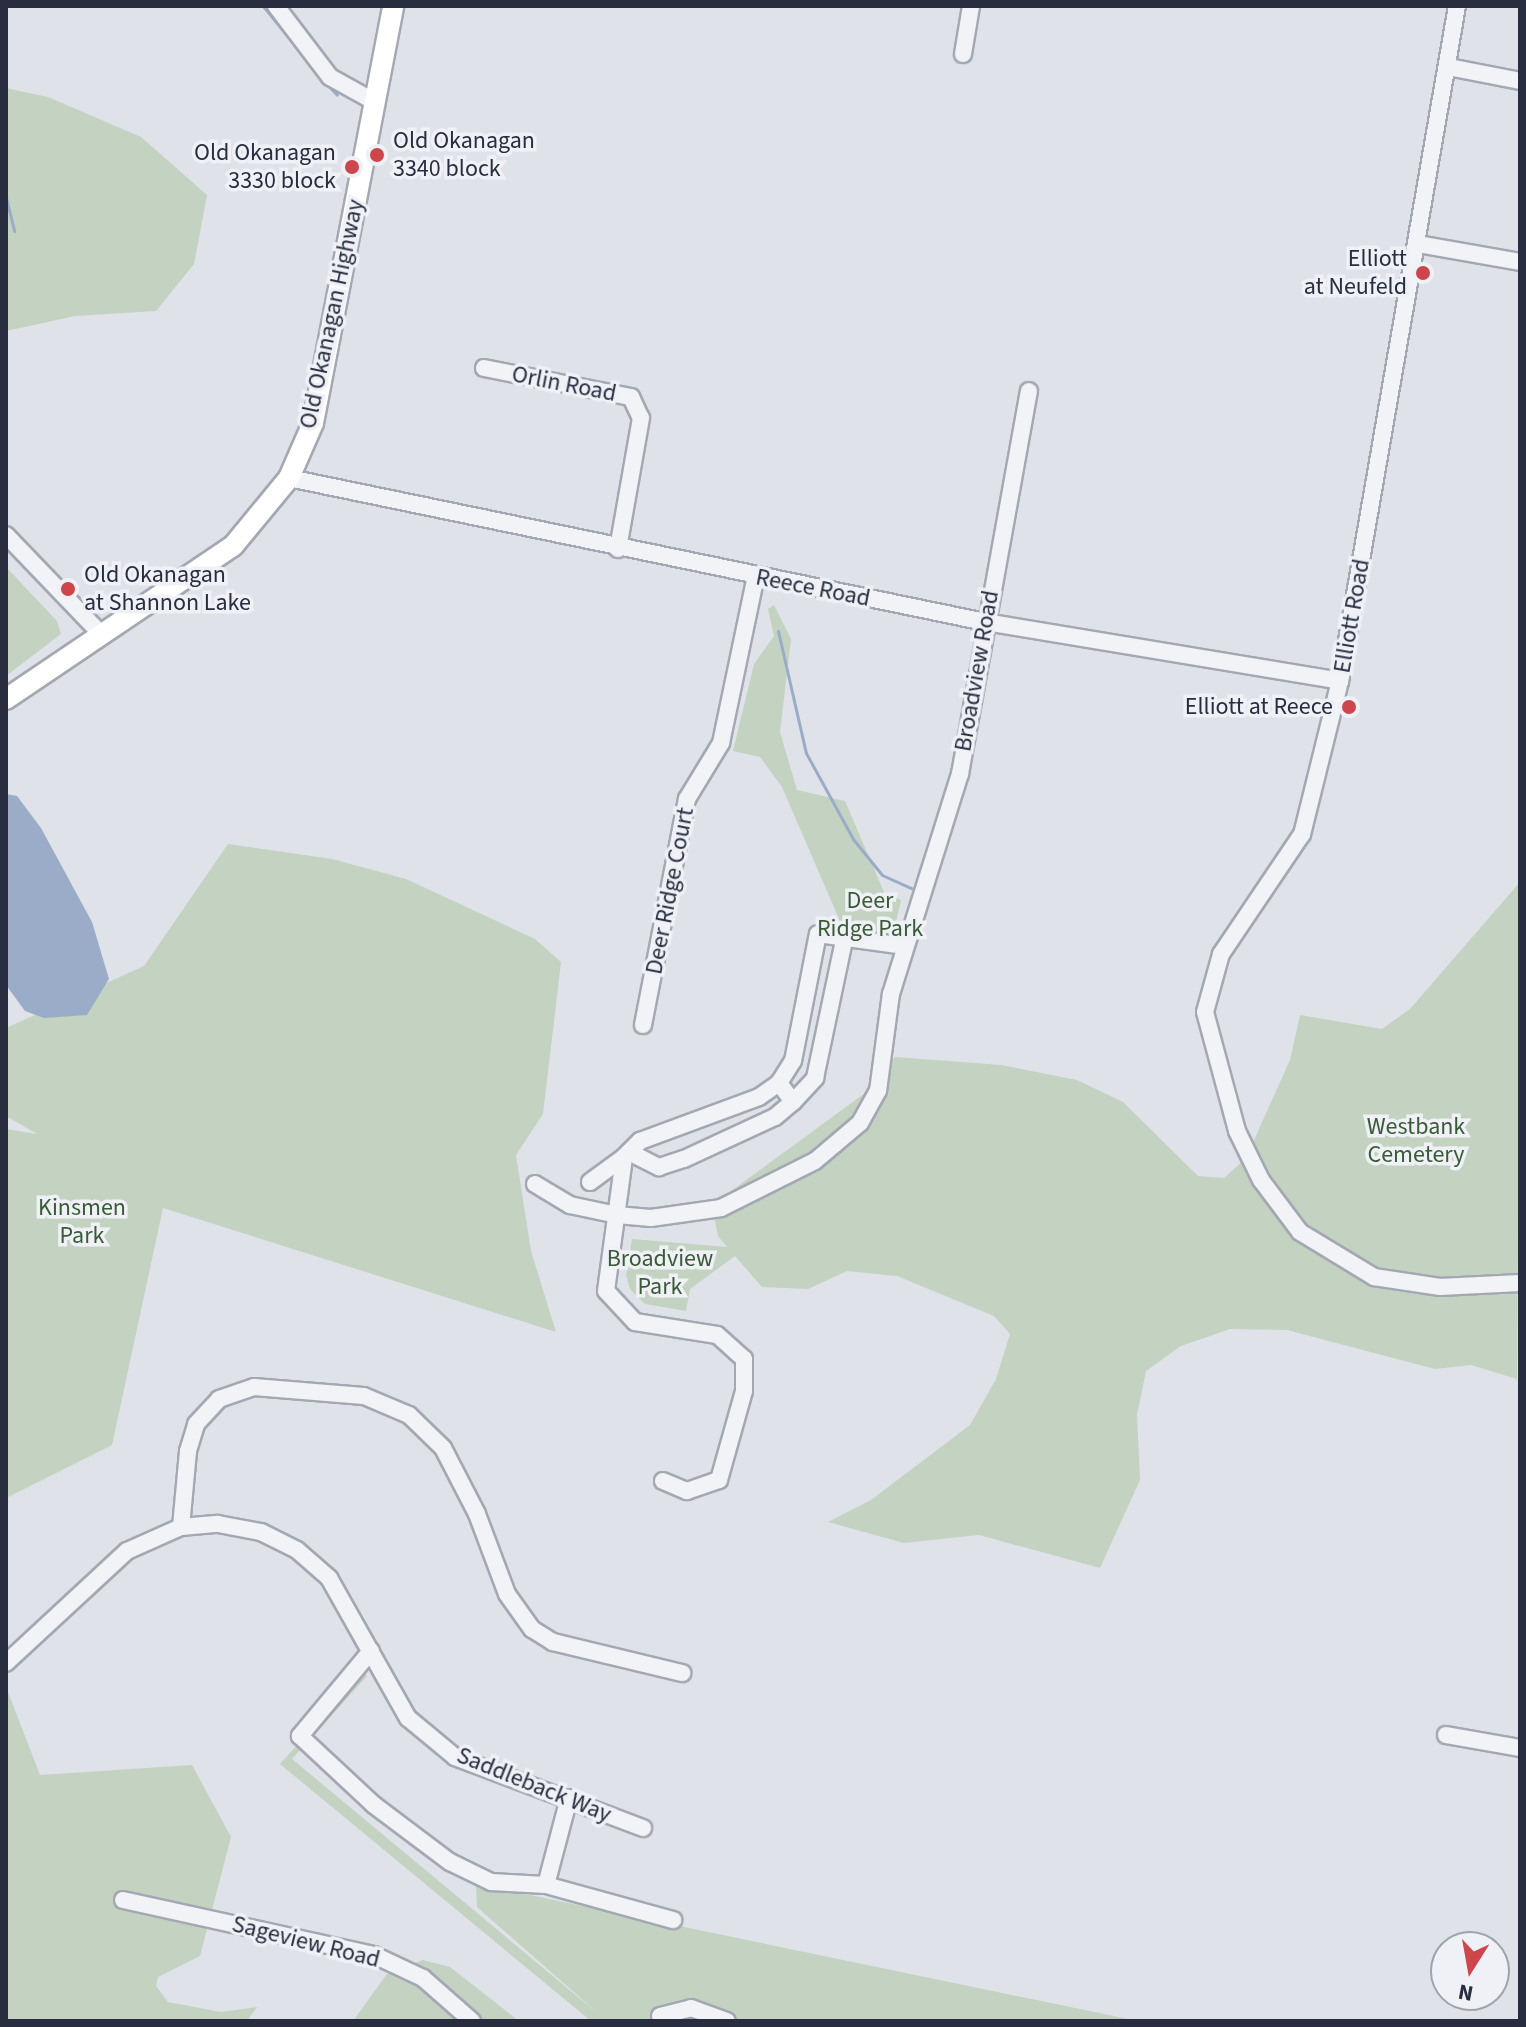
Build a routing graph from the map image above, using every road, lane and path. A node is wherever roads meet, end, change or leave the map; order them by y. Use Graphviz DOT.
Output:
graph roads {
  1 [pos="276,6"];
  2 [pos="393,6"];
  3 [pos="971,6"];
  4 [pos="1457,6"];
  5 [pos="963,54"];
  6 [pos="1448,67"];
  7 [pos="1520,81"];
  8 [pos="375,102"];
  9 [pos="1418,244"];
  10 [pos="1520,262"];
  11 [pos="484,368"];
  12 [pos="1029,391"];
  13 [pos="289,478"];
  14 [pos="6,535"];
  15 [pos="618,549"];
  16 [pos="756,576"];
  17 [pos="985,622"];
  18 [pos="101,634"];
  19 [pos="1340,681"];
  20 [pos="6,699"];
  21 [pos="844,940"];
  22 [pos="905,946"];
  23 [pos="643,1025"];
  24 [pos="779,1083"];
  25 [pos="793,1102"];
  26 [pos="627,1155"];
  27 [pos="590,1182"];
  28 [pos="535,1184"];
  29 [pos="617,1215"];
  30 [pos="1520,1283"];
  31 [pos="663,1481"];
  32 [pos="181,1527"];
  33 [pos="371,1651"];
  34 [pos="6,1663"];
  35 [pos="682,1673"];
  36 [pos="1446,1735"];
  37 [pos="1520,1748"];
  38 [pos="569,1798"];
  39 [pos="643,1828"];
  40 [pos="546,1885"];
  41 [pos="123,1900"];
  42 [pos="673,1920"];
  43 [pos="660,2016"];
  44 [pos="472,2021"];
  45 [pos="727,2021"];
  1 -- 8 [label="street"];
  2 -- 8 [label="main road, Old Okanagan Highway"];
  3 -- 5 [label="street"];
  4 -- 6 [label="street, Elliott Road"];
  6 -- 7 [label="street"];
  6 -- 9 [label="street, Elliott Road"];
  8 -- 13 [label="main road, Old Okanagan Highway"];
  9 -- 10 [label="street"];
  9 -- 19 [label="street, Elliott Road"];
  11 -- 15 [label="street, Orlin Road"];
  12 -- 17 [label="street, Broadview Road"];
  13 -- 15 [label="street, Reece Road"];
  13 -- 18 [label="main road, Old Okanagan Highway"];
  14 -- 18 [label="street"];
  15 -- 16 [label="street, Reece Road"];
  16 -- 17 [label="street, Reece Road"];
  16 -- 23 [label="street, Deer Ridge Court"];
  17 -- 19 [label="street, Reece Road"];
  17 -- 22 [label="street, Broadview Road"];
  18 -- 20 [label="main road, Old Okanagan Highway"];
  19 -- 30 [label="street, Elliott Road"];
  21 -- 22 [label="street"];
  21 -- 24 [label="street"];
  21 -- 25 [label="street"];
  22 -- 29 [label="street, Broadview Road"];
  24 -- 25 [label="street"];
  24 -- 26 [label="street"];
  25 -- 26 [label="street"];
  26 -- 27 [label="street"];
  26 -- 29 [label="street"];
  28 -- 29 [label="street, Broadview Road"];
  29 -- 31 [label="street"];
  32 -- 33 [label="street, Saddleback Way"];
  32 -- 34 [label="street, Saddleback Way"];
  32 -- 35 [label="street"];
  33 -- 38 [label="street, Saddleback Way"];
  33 -- 40 [label="street"];
  36 -- 37 [label="street"];
  38 -- 39 [label="street, Saddleback Way"];
  38 -- 40 [label="street"];
  40 -- 42 [label="street"];
  41 -- 44 [label="street, Sageview Road"];
  43 -- 45 [label="street"];
}
